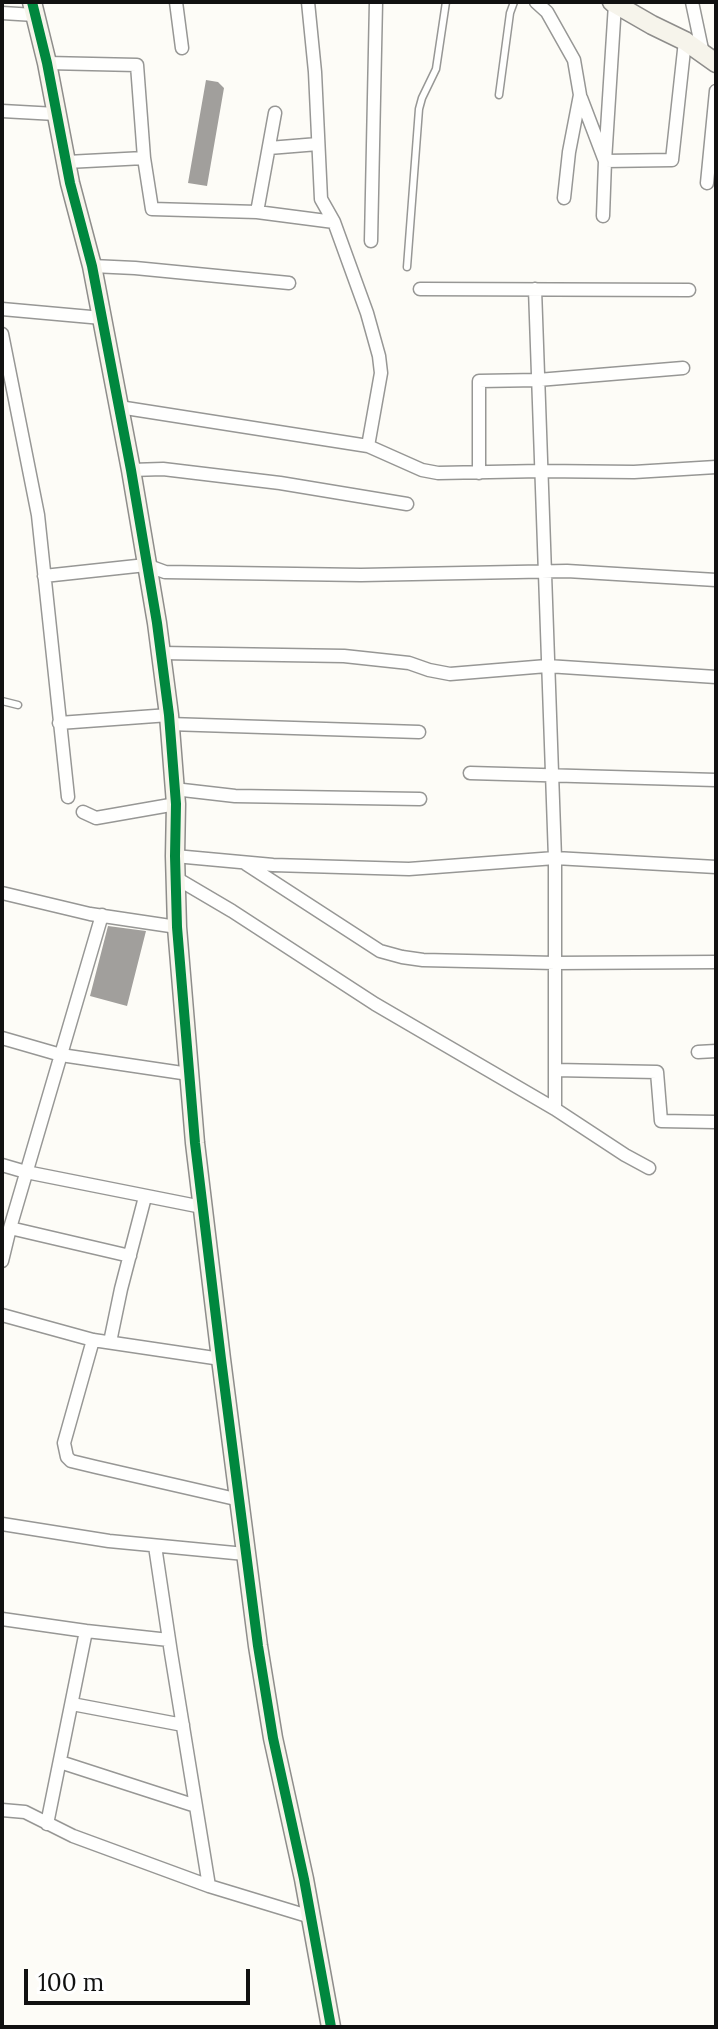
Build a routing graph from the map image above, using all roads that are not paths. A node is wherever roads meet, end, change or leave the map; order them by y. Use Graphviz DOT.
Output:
graph roads {
  1 [pos="176,2"];
  2 [pos="308,2"];
  3 [pos="376,2"];
  4 [pos="446,2"];
  5 [pos="514,2"];
  6 [pos="536,2"];
  7 [pos="692,2"];
  8 [pos="613,3"];
  9 [pos="34,9"];
  10 [pos="2,13"];
  11 [pos="685,41"];
  12 [pos="182,48"];
  13 [pos="710,59"];
  14 [pos="47,63"];
  15 [pos="716,91"];
  16 [pos="499,95"];
  17 [pos="580,95"];
  18 [pos="2,111"];
  19 [pos="275,113"];
  20 [pos="56,114"];
  21 [pos="318,144"];
  22 [pos="269,148"];
  23 [pos="144,158"];
  24 [pos="605,161"];
  25 [pos="67,162"];
  26 [pos="707,183"];
  27 [pos="564,198"];
  28 [pos="257,212"];
  29 [pos="603,216"];
  30 [pos="334,222"];
  31 [pos="371,241"];
  32 [pos="92,266"];
  33 [pos="407,267"];
  34 [pos="289,283"];
  35 [pos="420,289"];
  36 [pos="535,289"];
  37 [pos="689,290"];
  38 [pos="2,309"];
  39 [pos="102,318"];
  40 [pos="2,334"];
  41 [pos="683,368"];
  42 [pos="538,380"];
  43 [pos="119,407"];
  44 [pos="368,446"];
  45 [pos="716,467"];
  46 [pos="131,470"];
  47 [pos="541,471"];
  48 [pos="479,473"];
  49 [pos="407,504"];
  50 [pos="146,565"];
  51 [pos="544,571"];
  52 [pos="44,576"];
  53 [pos="716,580"];
  54 [pos="161,653"];
  55 [pos="547,666"];
  56 [pos="716,677"];
  57 [pos="2,701"];
  58 [pos="18,705"];
  59 [pos="169,720"];
  60 [pos="59,723"];
  61 [pos="419,732"];
  62 [pos="470,773"];
  63 [pos="553,775"];
  64 [pos="716,780"];
  65 [pos="68,797"];
  66 [pos="175,797"];
  67 [pos="420,799"];
  68 [pos="83,812"];
  69 [pos="175,856"];
  70 [pos="555,858"];
  71 [pos="244,862"];
  72 [pos="716,867"];
  73 [pos="176,878"];
  74 [pos="2,893"];
  75 [pos="102,915"];
  76 [pos="177,927"];
  77 [pos="716,962"];
  78 [pos="555,963"];
  79 [pos="2,1038"];
  80 [pos="716,1051"];
  81 [pos="698,1052"];
  82 [pos="61,1055"];
  83 [pos="555,1070"];
  84 [pos="189,1074"];
  85 [pos="555,1109"];
  86 [pos="716,1122"];
  87 [pos="2,1165"];
  88 [pos="649,1168"];
  89 [pos="26,1172"];
  90 [pos="145,1197"];
  91 [pos="202,1207"];
  92 [pos="10,1228"];
  93 [pos="130,1256"];
  94 [pos="2,1261"];
  95 [pos="2,1315"];
  96 [pos="93,1340"];
  97 [pos="110,1342"];
  98 [pos="221,1359"];
  99 [pos="240,1500"];
  100 [pos="2,1527"];
  101 [pos="155,1546"];
  102 [pos="245,1554"];
  103 [pos="2,1619"];
  104 [pos="86,1631"];
  105 [pos="169,1640"];
  106 [pos="72,1704"];
  107 [pos="183,1725"];
  108 [pos="60,1762"];
  109 [pos="196,1806"];
  110 [pos="2,1810"];
  111 [pos="47,1824"];
  112 [pos="209,1886"];
  113 [pos="311,1917"];
  114 [pos="331,2027"];
  1 -- 12 [label="street"];
  2 -- 21 [label="street"];
  3 -- 31 [label="street"];
  4 -- 33 [label="lane"];
  5 -- 16 [label="lane"];
  6 -- 17 [label="street"];
  7 -- 13 [label="street"];
  8 -- 11 [label="street"];
  8 -- 24 [label="street"];
  9 -- 10 [label="street"];
  9 -- 14 [label="street"];
  11 -- 13 [label="street"];
  11 -- 24 [label="street"];
  14 -- 20 [label="street"];
  14 -- 23 [label="street"];
  15 -- 26 [label="street"];
  17 -- 24 [label="street"];
  17 -- 27 [label="street"];
  18 -- 20 [label="street"];
  19 -- 22 [label="street"];
  20 -- 25 [label="street"];
  21 -- 22 [label="street"];
  21 -- 30 [label="street"];
  22 -- 28 [label="street"];
  23 -- 25 [label="street"];
  23 -- 28 [label="street"];
  24 -- 29 [label="street"];
  25 -- 32 [label="street"];
  28 -- 30 [label="street"];
  30 -- 44 [label="street"];
  32 -- 34 [label="street"];
  32 -- 39 [label="street"];
  35 -- 36 [label="street"];
  36 -- 37 [label="street"];
  36 -- 42 [label="street"];
  38 -- 39 [label="street"];
  39 -- 43 [label="street"];
  40 -- 52 [label="street"];
  41 -- 42 [label="street"];
  42 -- 47 [label="street"];
  42 -- 48 [label="street"];
  43 -- 44 [label="street"];
  43 -- 46 [label="street"];
  44 -- 48 [label="street"];
  45 -- 47 [label="street"];
  46 -- 49 [label="street"];
  46 -- 50 [label="street"];
  47 -- 48 [label="street"];
  47 -- 51 [label="street"];
  50 -- 51 [label="street"];
  50 -- 52 [label="street"];
  50 -- 54 [label="street"];
  51 -- 53 [label="street"];
  51 -- 55 [label="street"];
  52 -- 60 [label="street"];
  54 -- 55 [label="street"];
  54 -- 59 [label="street"];
  55 -- 56 [label="street"];
  55 -- 63 [label="street"];
  57 -- 58 [label="lane"];
  59 -- 60 [label="street"];
  59 -- 61 [label="street"];
  59 -- 66 [label="street"];
  60 -- 65 [label="street"];
  62 -- 63 [label="street"];
  63 -- 64 [label="street"];
  63 -- 70 [label="street"];
  66 -- 67 [label="street"];
  66 -- 68 [label="street"];
  66 -- 69 [label="street"];
  69 -- 71 [label="street"];
  69 -- 73 [label="street"];
  70 -- 71 [label="street"];
  70 -- 72 [label="street"];
  70 -- 78 [label="street"];
  71 -- 78 [label="street"];
  73 -- 76 [label="street"];
  73 -- 85 [label="street"];
  74 -- 75 [label="street"];
  75 -- 76 [label="street"];
  75 -- 82 [label="street"];
  76 -- 84 [label="street"];
  77 -- 78 [label="street"];
  78 -- 83 [label="street"];
  79 -- 82 [label="street"];
  80 -- 81 [label="street"];
  82 -- 84 [label="street"];
  82 -- 89 [label="street"];
  83 -- 85 [label="street"];
  83 -- 86 [label="street"];
  84 -- 91 [label="street"];
  85 -- 88 [label="street"];
  87 -- 89 [label="street"];
  89 -- 90 [label="street"];
  89 -- 92 [label="street"];
  90 -- 91 [label="street"];
  90 -- 93 [label="street"];
  91 -- 98 [label="street"];
  92 -- 93 [label="street"];
  92 -- 94 [label="street"];
  93 -- 97 [label="street"];
  95 -- 96 [label="street"];
  96 -- 97 [label="street"];
  96 -- 99 [label="street"];
  97 -- 98 [label="street"];
  98 -- 99 [label="street"];
  99 -- 102 [label="street"];
  100 -- 101 [label="street"];
  101 -- 102 [label="street"];
  101 -- 105 [label="street"];
  102 -- 113 [label="street"];
  103 -- 104 [label="street"];
  104 -- 105 [label="street"];
  104 -- 106 [label="street"];
  105 -- 107 [label="street"];
  106 -- 107 [label="street"];
  106 -- 108 [label="street"];
  107 -- 109 [label="street"];
  108 -- 109 [label="street"];
  108 -- 111 [label="street"];
  109 -- 112 [label="street"];
  110 -- 111 [label="street"];
  111 -- 112 [label="street"];
  112 -- 113 [label="street"];
  113 -- 114 [label="street"];
}
